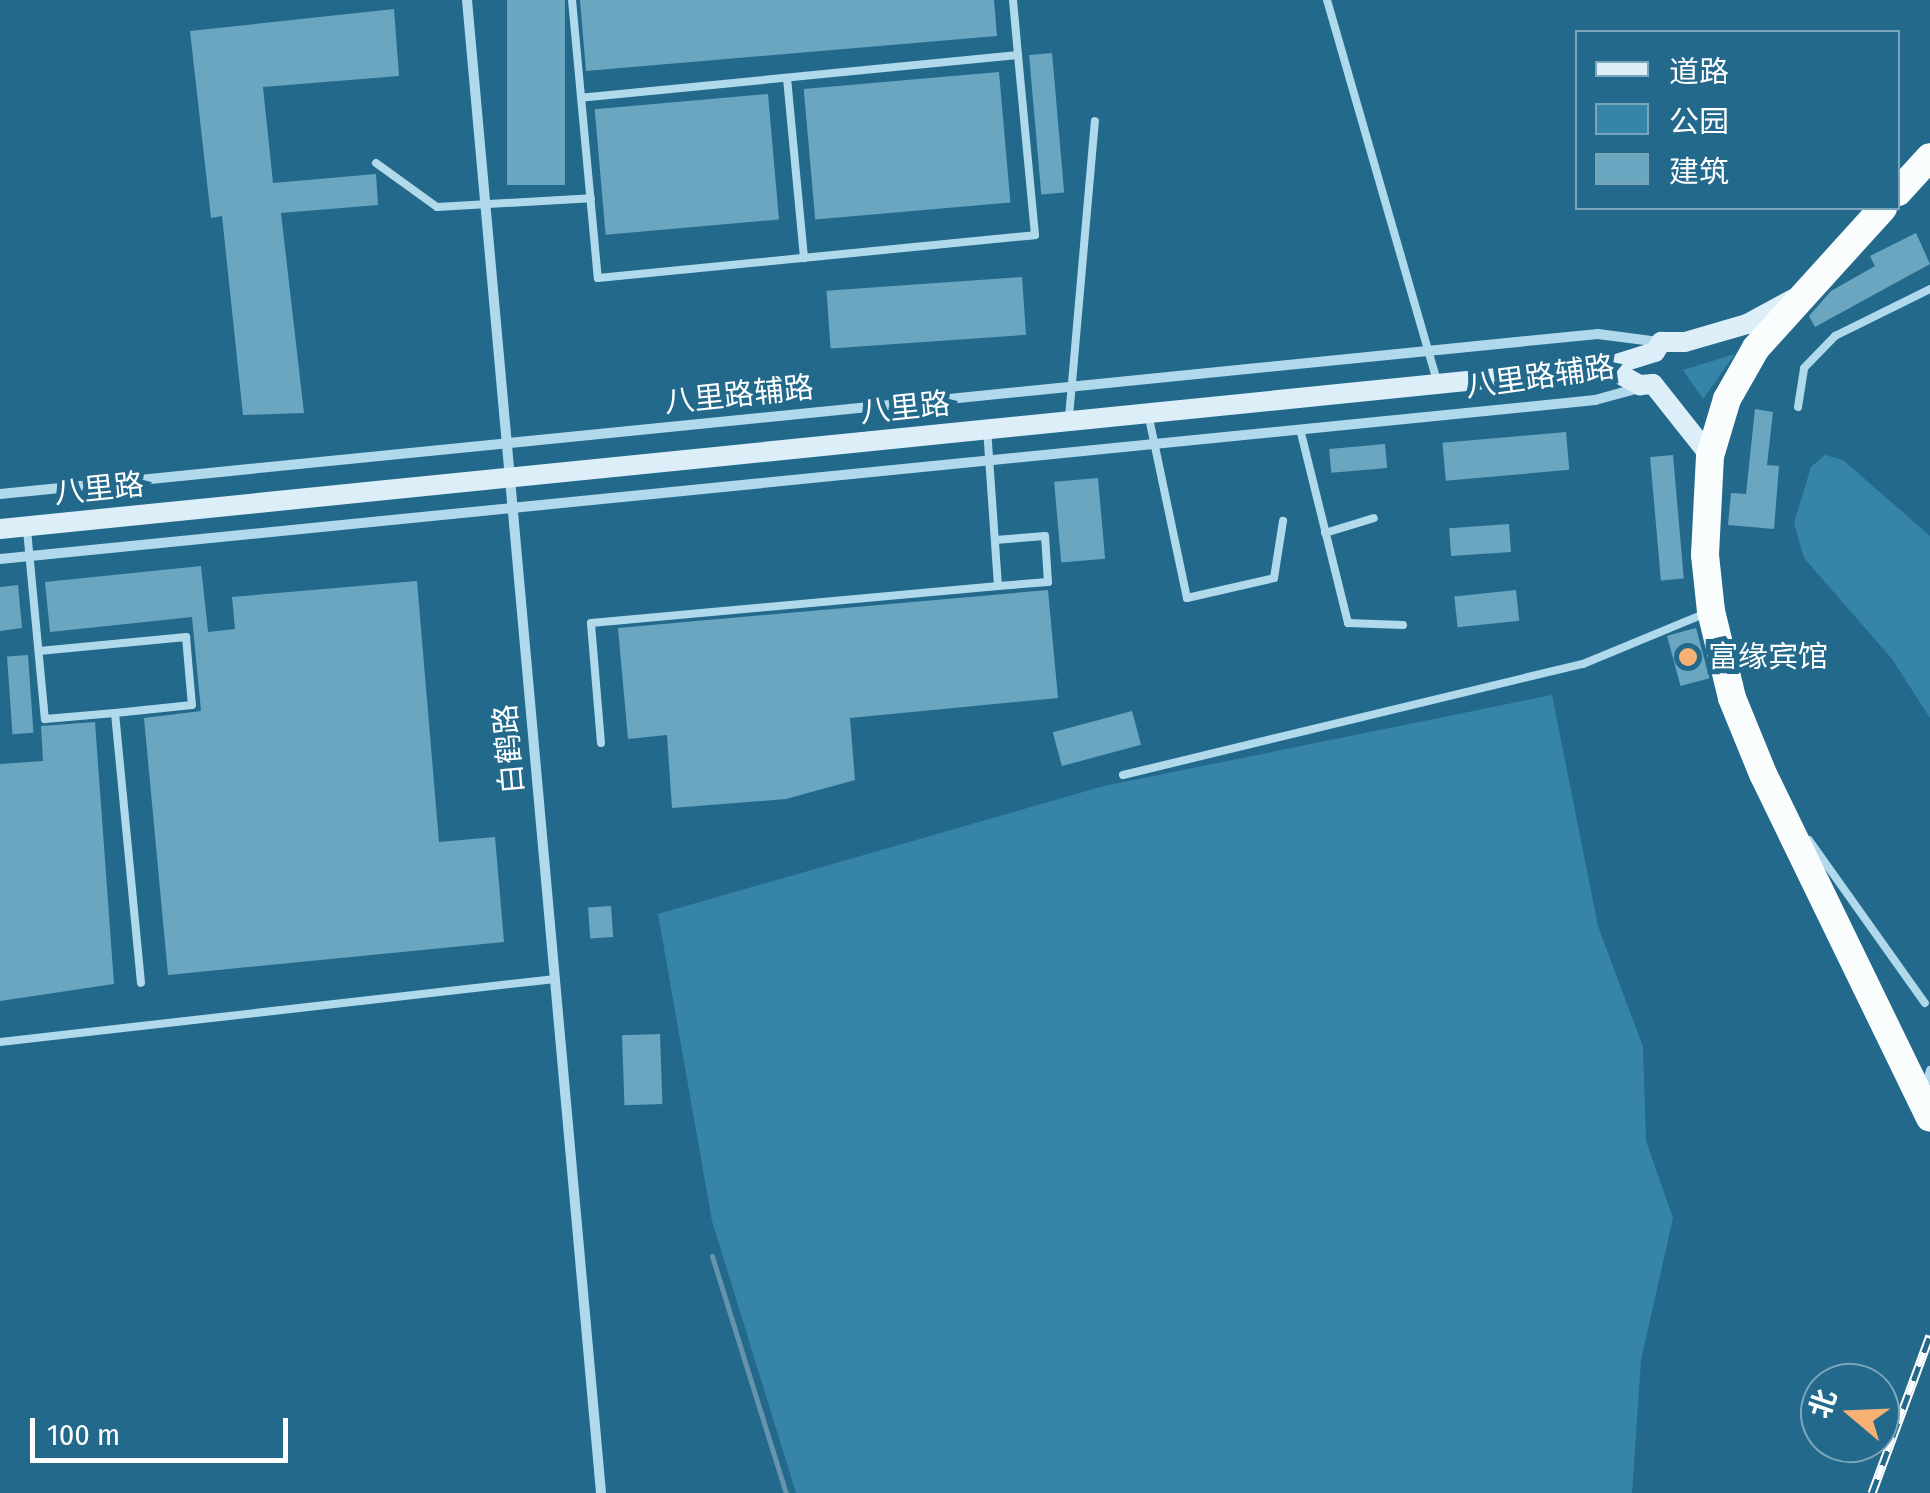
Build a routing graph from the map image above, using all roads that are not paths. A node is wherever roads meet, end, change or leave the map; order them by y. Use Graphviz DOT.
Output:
graph roads {
  1 [pos="467,0"];
  2 [pos="572,0"];
  3 [pos="1013,0"];
  4 [pos="1326,0"];
  5 [pos="1018,56"];
  6 [pos="787,78"];
  7 [pos="582,98"];
  8 [pos="1096,122"];
  9 [pos="1930,157"];
  10 [pos="376,163"];
  11 [pos="1900,190"];
  12 [pos="591,198"];
  13 [pos="486,206"];
  14 [pos="1880,210"];
  15 [pos="804,258"];
  16 [pos="1930,289"];
  17 [pos="1799,296"];
  18 [pos="1661,342"];
  19 [pos="1429,351"];
  20 [pos="1608,367"];
  21 [pos="1438,384"];
  22 [pos="1654,384"];
  23 [pos="1071,386"];
  24 [pos="1798,407"];
  25 [pos="1148,413"];
  26 [pos="1069,421"];
  27 [pos="1300,429"];
  28 [pos="987,430"];
  29 [pos="507,443"];
  30 [pos="1155,444"];
  31 [pos="1710,456"];
  32 [pos="989,460"];
  33 [pos="510,477"];
  34 [pos="0,494"];
  35 [pos="513,508"];
  36 [pos="1374,518"];
  37 [pos="1283,521"];
  38 [pos="27,526"];
  39 [pos="0,528"];
  40 [pos="1325,534"];
  41 [pos="995,540"];
  42 [pos="30,556"];
  43 [pos="0,560"];
  44 [pos="998,586"];
  45 [pos="1710,611"];
  46 [pos="1403,625"];
  47 [pos="39,651"];
  48 [pos="115,712"];
  49 [pos="601,742"];
  50 [pos="1762,774"];
  51 [pos="1123,775"];
  52 [pos="555,979"];
  53 [pos="140,983"];
  54 [pos="1925,1003"];
  55 [pos="0,1042"];
  56 [pos="1930,1070"];
  57 [pos="1925,1108"];
  58 [pos="601,1493"];
  1 -- 13 [label="street, 白鹤路"];
  2 -- 7 [label="lane"];
  3 -- 5 [label="lane"];
  4 -- 19 [label="lane"];
  5 -- 6 [label="lane"];
  5 -- 15 [label="lane"];
  6 -- 7 [label="lane"];
  6 -- 15 [label="lane"];
  7 -- 12 [label="lane"];
  8 -- 23 [label="lane"];
  9 -- 11 [label="highway"];
  10 -- 13 [label="lane"];
  12 -- 13 [label="lane"];
  12 -- 15 [label="lane"];
  13 -- 29 [label="street, 白鹤路"];
  14 -- 17 [label="highway"];
  16 -- 24 [label="lane"];
  17 -- 18 [label="main road, 八里路"];
  17 -- 31 [label="highway"];
  18 -- 19 [label="street, 八里路辅路"];
  18 -- 20 [label="main road, 八里路"];
  19 -- 21 [label="lane"];
  19 -- 23 [label="street, 八里路辅路"];
  20 -- 21 [label="main road, 八里路"];
  20 -- 22 [label="main road"];
  21 -- 25 [label="main road, 八里路"];
  22 -- 27 [label="street, 八里路辅路"];
  22 -- 31 [label="main road"];
  23 -- 26 [label="lane"];
  23 -- 29 [label="street, 八里路辅路"];
  25 -- 26 [label="main road, 八里路"];
  25 -- 30 [label="lane"];
  26 -- 28 [label="main road, 八里路"];
  27 -- 30 [label="street, 八里路辅路"];
  27 -- 40 [label="lane"];
  28 -- 32 [label="lane"];
  28 -- 33 [label="main road, 八里路"];
  29 -- 33 [label="street, 白鹤路"];
  29 -- 34 [label="street, 八里路辅路"];
  30 -- 32 [label="street, 八里路辅路"];
  30 -- 37 [label="lane"];
  31 -- 45 [label="highway"];
  32 -- 35 [label="street, 八里路辅路"];
  32 -- 41 [label="lane"];
  33 -- 35 [label="street, 白鹤路"];
  33 -- 38 [label="main road, 八里路"];
  35 -- 42 [label="street, 八里路辅路"];
  35 -- 52 [label="street, 白鹤路"];
  36 -- 40 [label="lane"];
  38 -- 39 [label="main road, 八里路"];
  38 -- 42 [label="lane"];
  40 -- 46 [label="lane"];
  41 -- 44 [label="lane"];
  41 -- 44 [label="lane"];
  42 -- 43 [label="street, 八里路辅路"];
  42 -- 47 [label="lane"];
  44 -- 49 [label="lane"];
  45 -- 50 [label="highway"];
  45 -- 51 [label="lane"];
  47 -- 48 [label="lane"];
  47 -- 48 [label="lane"];
  48 -- 53 [label="lane"];
  50 -- 54 [label="lane"];
  50 -- 57 [label="highway"];
  52 -- 55 [label="lane"];
  52 -- 58 [label="street, 白鹤路"];
  56 -- 57 [label="lane"];
}
